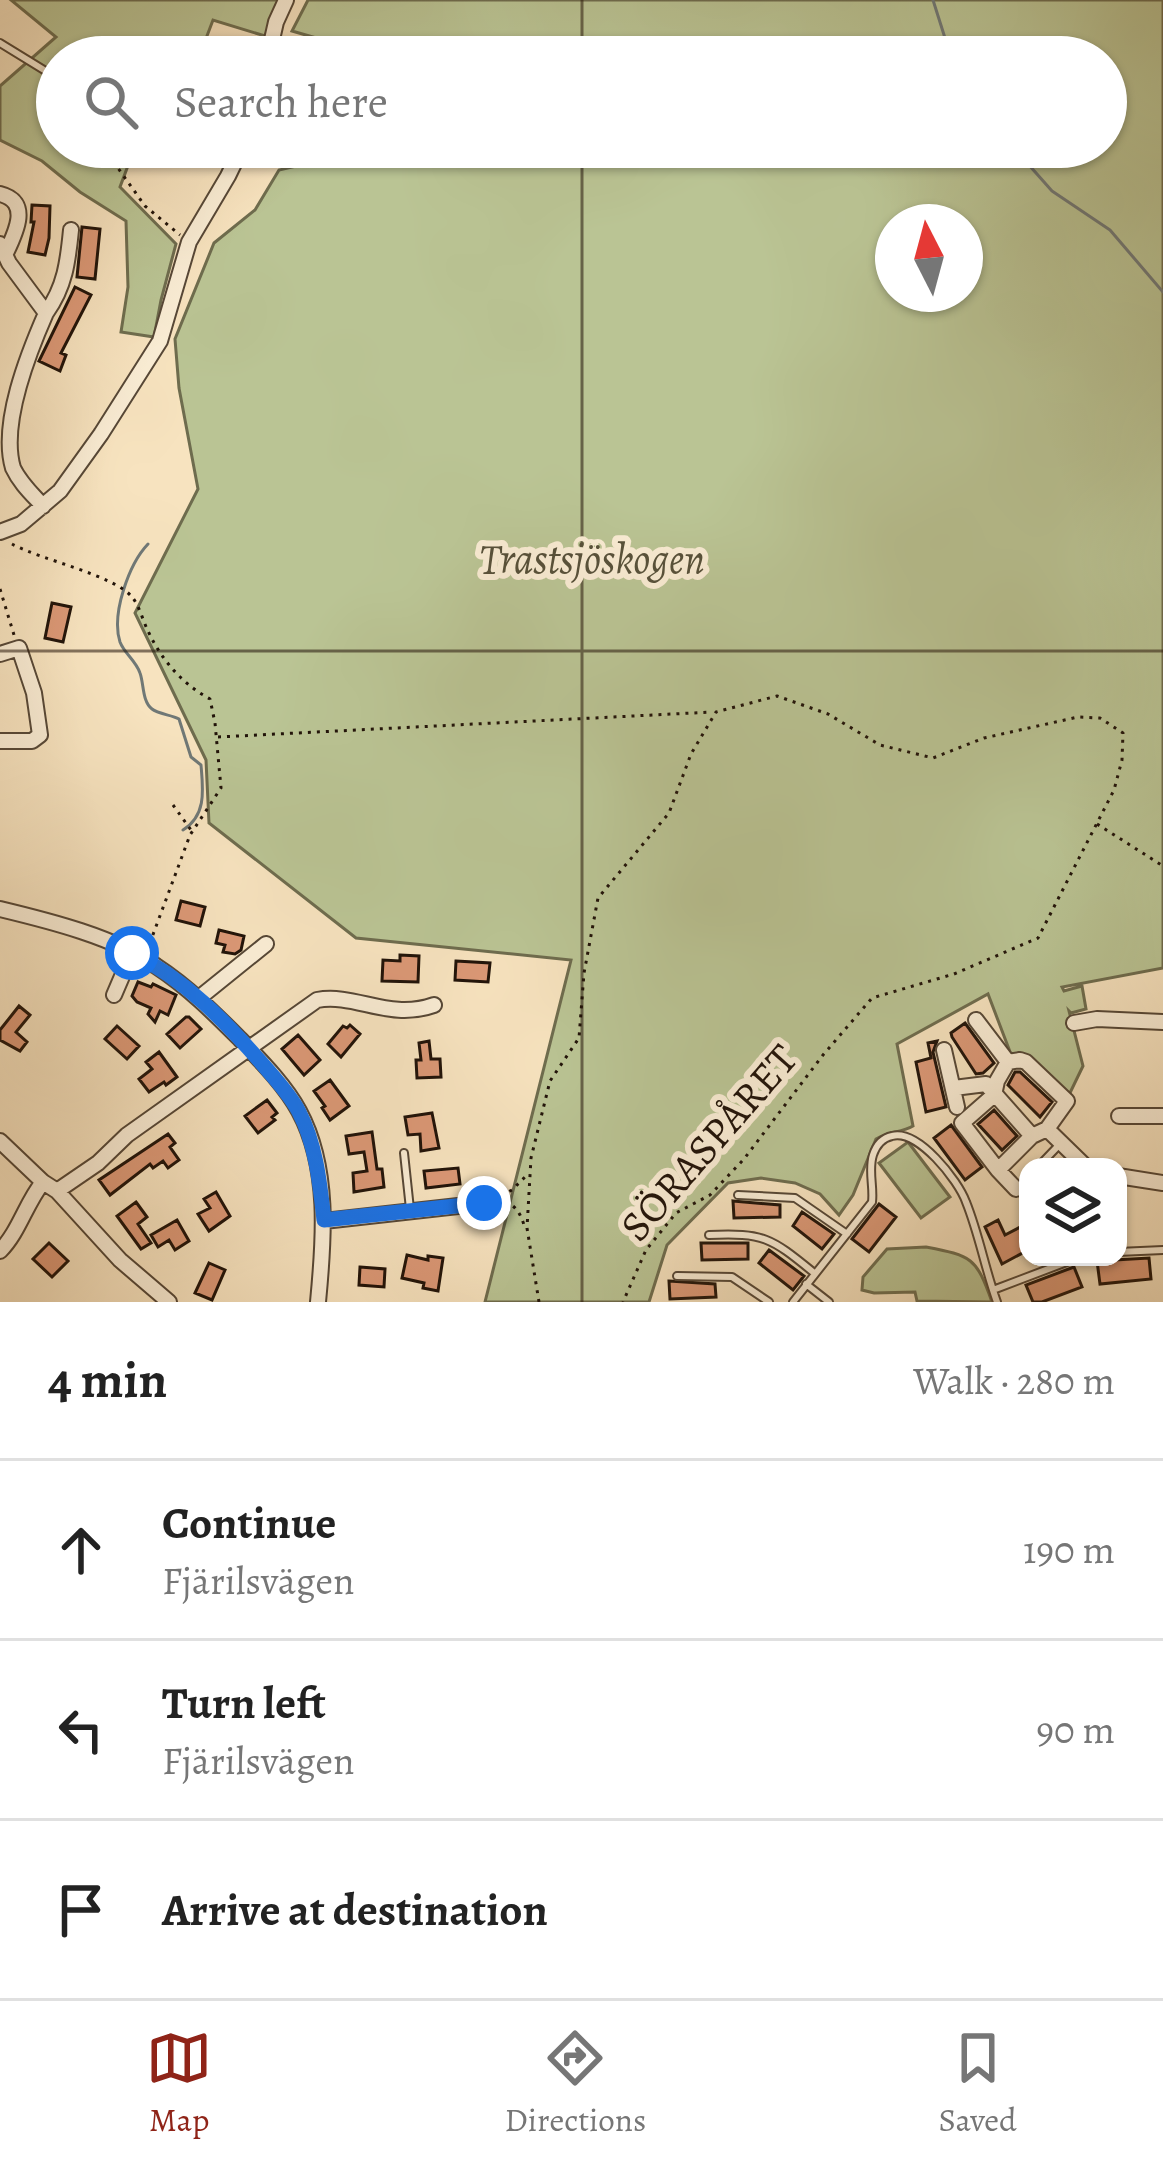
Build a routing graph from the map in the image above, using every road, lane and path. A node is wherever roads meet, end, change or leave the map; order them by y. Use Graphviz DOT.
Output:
graph roads {
  1 [pos="286,0"];
  2 [pos="273,36"];
  3 [pos="0,43"];
  4 [pos="36,65"];
  5 [pos="118,168"];
  6 [pos="233,168"];
  7 [pos="0,194"];
  8 [pos="71,230"];
  9 [pos="189,242"];
  10 [pos="3,250"];
  11 [pos="46,313"];
  12 [pos="5,413"];
  13 [pos="43,506"];
  14 [pos="0,535"];
  15 [pos="0,590"];
  16 [pos="19,648"];
  17 [pos="0,654"];
  18 [pos="716,712"];
  19 [pos="217,737"];
  20 [pos="0,741"];
  21 [pos="173,805"];
  22 [pos="1096,823"];
  23 [pos="193,831"];
  24 [pos="1163,866"];
  25 [pos="0,909"];
  26 [pos="266,944"];
  27 [pos="138,956"];
  28 [pos="114,995"];
  29 [pos="199,998"];
  30 [pos="434,1005"];
  31 [pos="976,1020"];
  32 [pos="1163,1022"];
  33 [pos="1074,1023"];
  34 [pos="248,1048"];
  35 [pos="944,1050"];
  36 [pos="1008,1063"];
  37 [pos="954,1088"];
  38 [pos="994,1095"];
  39 [pos="957,1106"];
  40 [pos="1119,1116"];
  41 [pos="1163,1116"];
  42 [pos="1040,1133"];
  43 [pos="0,1141"];
  44 [pos="1061,1143"];
  45 [pos="404,1153"];
  46 [pos="1047,1158"];
  47 [pos="1077,1158"];
  48 [pos="998,1170"];
  49 [pos="530,1172"];
  50 [pos="1127,1177"];
  51 [pos="43,1182"];
  52 [pos="1163,1183"];
  53 [pos="1019,1186"];
  54 [pos="1016,1189"];
  55 [pos="57,1191"];
  56 [pos="738,1195"];
  57 [pos="484,1203"];
  58 [pos="410,1210"];
  59 [pos="324,1220"];
  60 [pos="847,1234"];
  61 [pos="709,1235"];
  62 [pos="528,1236"];
  63 [pos="0,1250"];
  64 [pos="1163,1250"];
  65 [pos="1127,1252"];
  66 [pos="1056,1266"];
  67 [pos="814,1273"];
  68 [pos="677,1276"];
  69 [pos="806,1284"];
  70 [pos="992,1290"];
  71 [pos="169,1302"];
  72 [pos="318,1302"];
  73 [pos="539,1302"];
  74 [pos="623,1302"];
  75 [pos="770,1302"];
  76 [pos="793,1302"];
  77 [pos="829,1302"];
  78 [pos="997,1302"];
  1 -- 2 [label="street"];
  3 -- 4 [label="lane"];
  5 -- 9 [label="path"];
  6 -- 9 [label="street"];
  7 -- 10 [label="street"];
  8 -- 11 [label="street"];
  9 -- 13 [label="street"];
  10 -- 11 [label="street"];
  11 -- 12 [label="street"];
  12 -- 13 [label="street"];
  13 -- 14 [label="street"];
  14 -- 19 [label="path"];
  15 -- 16 [label="path"];
  16 -- 17 [label="street"];
  16 -- 20 [label="street"];
  18 -- 19 [label="path"];
  18 -- 22 [label="path, SÖRASPÅRET"];
  18 -- 49 [label="path"];
  19 -- 23 [label="path"];
  21 -- 23 [label="path"];
  22 -- 24 [label="path"];
  22 -- 74 [label="path, SÖRASPÅRET"];
  23 -- 27 [label="path"];
  25 -- 27 [label="street"];
  26 -- 29 [label="street"];
  27 -- 28 [label="street"];
  27 -- 29 [label="street"];
  29 -- 34 [label="street"];
  30 -- 34 [label="street"];
  31 -- 36 [label="street"];
  32 -- 33 [label="street"];
  34 -- 55 [label="street"];
  34 -- 59 [label="street"];
  35 -- 37 [label="street"];
  36 -- 38 [label="street"];
  36 -- 42 [label="street"];
  37 -- 38 [label="street"];
  37 -- 39 [label="street"];
  38 -- 42 [label="street"];
  38 -- 48 [label="street"];
  40 -- 41 [label="street"];
  42 -- 44 [label="street"];
  42 -- 48 [label="street"];
  43 -- 51 [label="street"];
  44 -- 46 [label="lane"];
  44 -- 47 [label="street"];
  45 -- 58 [label="lane"];
  48 -- 54 [label="street"];
  49 -- 57 [label="path"];
  49 -- 62 [label="path"];
  50 -- 52 [label="street"];
  51 -- 55 [label="street"];
  51 -- 63 [label="street"];
  53 -- 54 [label="lane"];
  55 -- 71 [label="street"];
  56 -- 60 [label="lane"];
  57 -- 58 [label="street"];
  57 -- 62 [label="path"];
  58 -- 59 [label="street"];
  59 -- 72 [label="street"];
  60 -- 67 [label="lane"];
  60 -- 70 [label="lane"];
  61 -- 67 [label="lane"];
  62 -- 73 [label="path"];
  64 -- 65 [label="lane"];
  66 -- 70 [label="lane"];
  67 -- 69 [label="lane"];
  68 -- 75 [label="lane"];
  69 -- 76 [label="lane"];
  69 -- 77 [label="lane"];
  70 -- 78 [label="lane"];
}
